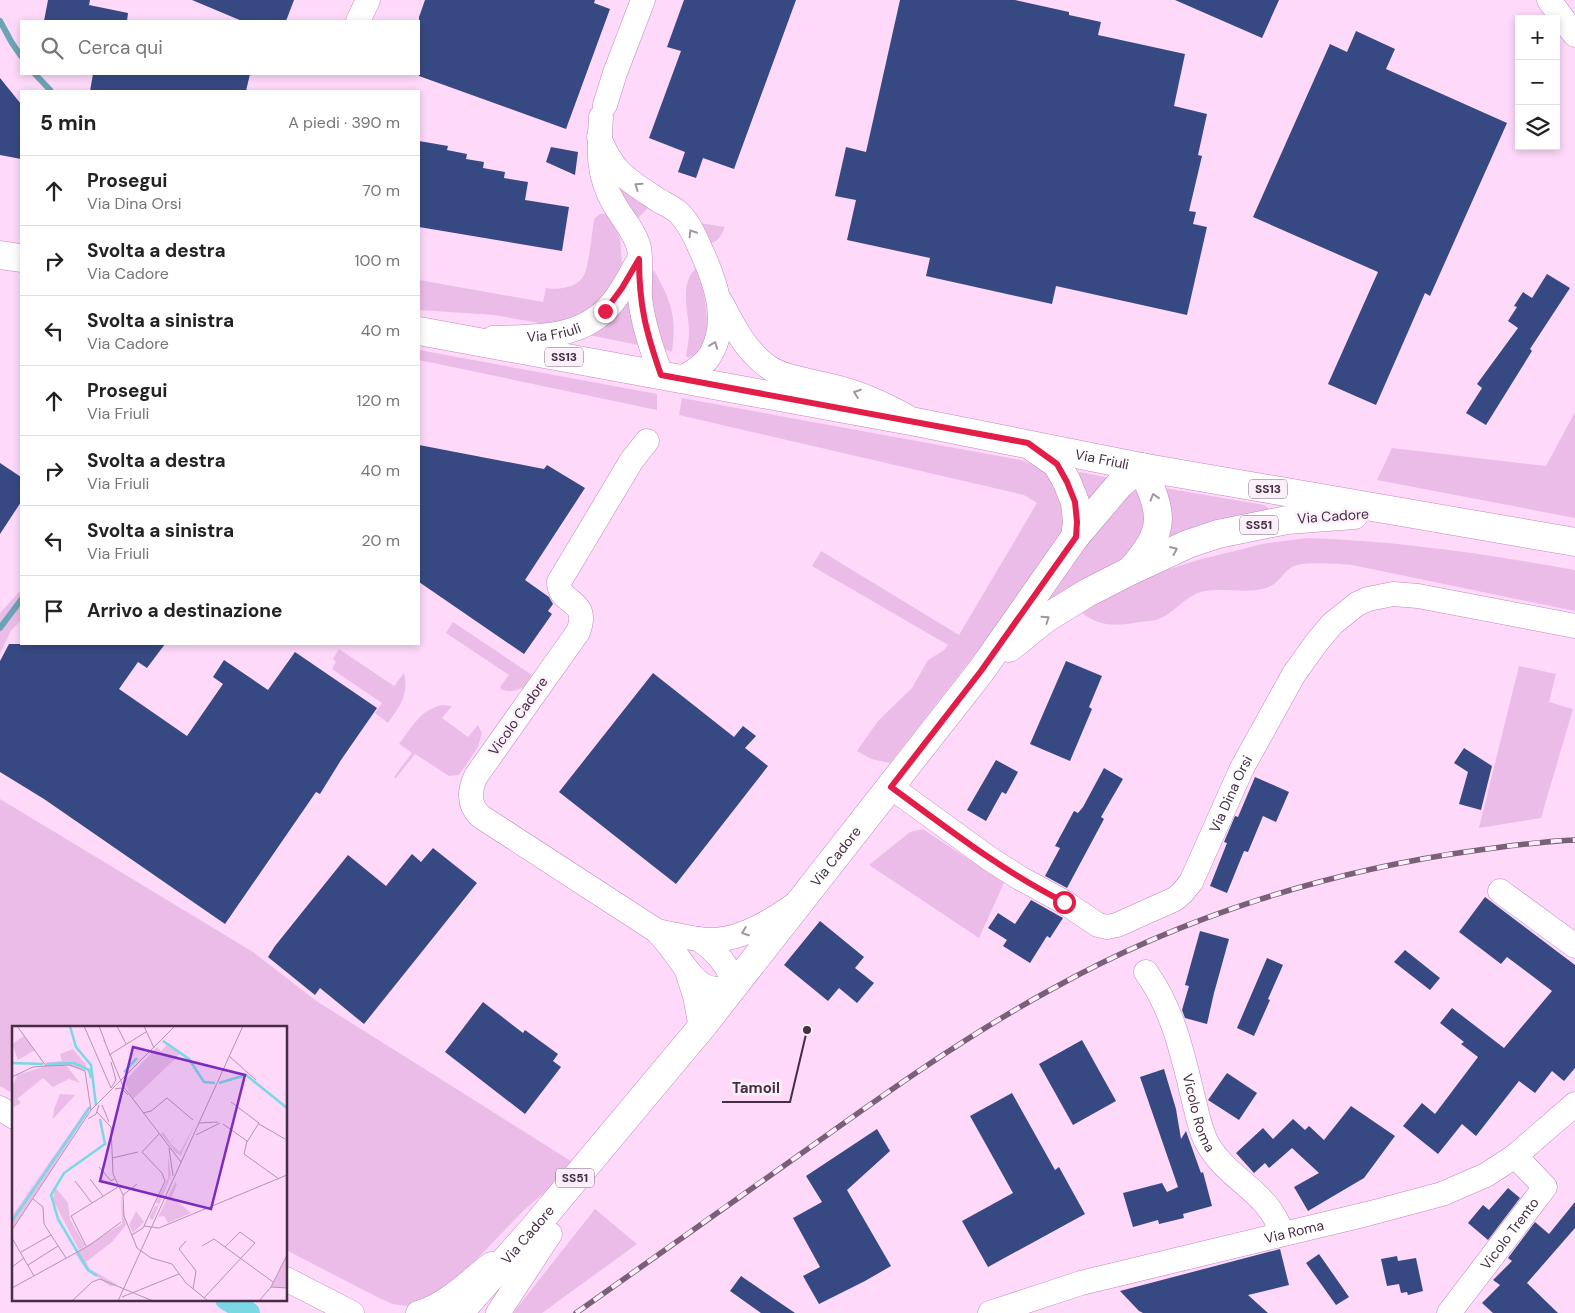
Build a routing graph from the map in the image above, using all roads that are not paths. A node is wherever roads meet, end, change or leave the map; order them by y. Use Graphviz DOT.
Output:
graph roads {
  1 [pos="368,0"];
  2 [pos="643,0"];
  3 [pos="1549,0"];
  4 [pos="358,20"];
  5 [pos="1575,35"];
  6 [pos="602,120"];
  7 [pos="0,254"];
  8 [pos="639,254"];
  9 [pos="20,258"];
  10 [pos="719,298"];
  11 [pos="420,331"];
  12 [pos="466,339"];
  13 [pos="671,377"];
  14 [pos="916,422"];
  15 [pos="647,441"];
  16 [pos="1028,443"];
  17 [pos="1141,467"];
  18 [pos="1395,511"];
  19 [pos="1076,537"];
  20 [pos="1575,542"];
  21 [pos="1130,570"];
  22 [pos="1575,626"];
  23 [pos="981,671"];
  24 [pos="891,787"];
  25 [pos="1500,891"];
  26 [pos="802,899"];
  27 [pos="657,931"];
  28 [pos="698,939"];
  29 [pos="1575,946"];
  30 [pos="687,971"];
  31 [pos="1146,972"];
  32 [pos="734,987"];
  33 [pos="695,1035"];
  34 [pos="1575,1104"];
  35 [pos="0,1108"];
  36 [pos="12,1116"];
  37 [pos="1516,1156"];
  38 [pos="541,1232"];
  39 [pos="1282,1234"];
  40 [pos="288,1280"];
  41 [pos="348,1312"];
  42 [pos="418,1313"];
  43 [pos="459,1313"];
  44 [pos="484,1313"];
  45 [pos="498,1313"];
  46 [pos="990,1313"];
  47 [pos="1449,1313"];
  1 -- 4 [label="street"];
  2 -- 6 [label="street"];
  3 -- 5 [label="street"];
  6 -- 8 [label="street"];
  10 -- 6 [label="street, Via Friuli, one-way"];
  7 -- 9 [label="main road"];
  8 -- 12 [label="street, Via Friuli"];
  8 -- 13 [label="street"];
  13 -- 10 [label="street, Via Friuli, one-way"];
  14 -- 10 [label="street, Via Friuli, one-way"];
  11 -- 12 [label="main road, Via Friuli / SS13"];
  12 -- 13 [label="main road, Via Friuli / SS13"];
  13 -- 14 [label="main road, Via Friuli / SS13"];
  14 -- 16 [label="main road, Via Friuli / SS13"];
  15 -- 27 [label="street, Vicolo Cadore"];
  16 -- 17 [label="main road, Via Friuli / SS13"];
  16 -- 19 [label="main road"];
  17 -- 18 [label="main road, Via Cadore / SS13"];
  17 -- 19 [label="main road, Via Cadore / SS51"];
  21 -- 17 [label="main road, Via Cadore / SS51, one-way"];
  18 -- 20 [label="main road, Via Cadore / SS13"];
  21 -- 18 [label="main road, Via Cadore / SS51, one-way"];
  19 -- 23 [label="main road, Via Cadore / SS51"];
  23 -- 21 [label="main road, Via Cadore / SS51, one-way"];
  22 -- 24 [label="street, Via Dina Orsi"];
  23 -- 24 [label="main road, Via Cadore / SS51"];
  24 -- 26 [label="main road, Via Cadore / SS51"];
  25 -- 29 [label="street"];
  26 -- 28 [label="street, Vicolo Cadore, one-way"];
  26 -- 32 [label="main road, Via Cadore / SS51"];
  27 -- 28 [label="street, Vicolo Cadore"];
  27 -- 30 [label="street, Vicolo Cadore"];
  28 -- 32 [label="street, Vicolo Cadore"];
  30 -- 32 [label="street, Vicolo Cadore"];
  30 -- 33 [label="street, Vicolo Cadore"];
  31 -- 39 [label="street, Vicolo Roma"];
  32 -- 33 [label="main road, Via Cadore / SS51"];
  33 -- 38 [label="main road, Via Cadore / SS51"];
  34 -- 37 [label="street, Via Roma"];
  35 -- 36 [label="street"];
  37 -- 39 [label="street, Via Roma"];
  37 -- 47 [label="street, Vicolo Trento"];
  38 -- 42 [label="street"];
  38 -- 43 [label="main road, Via Cadore / SS51"];
  38 -- 44 [label="main road, Via Cadore / SS51"];
  38 -- 45 [label="street"];
  39 -- 46 [label="street, Via Roma"];
  40 -- 41 [label="street"];
}
